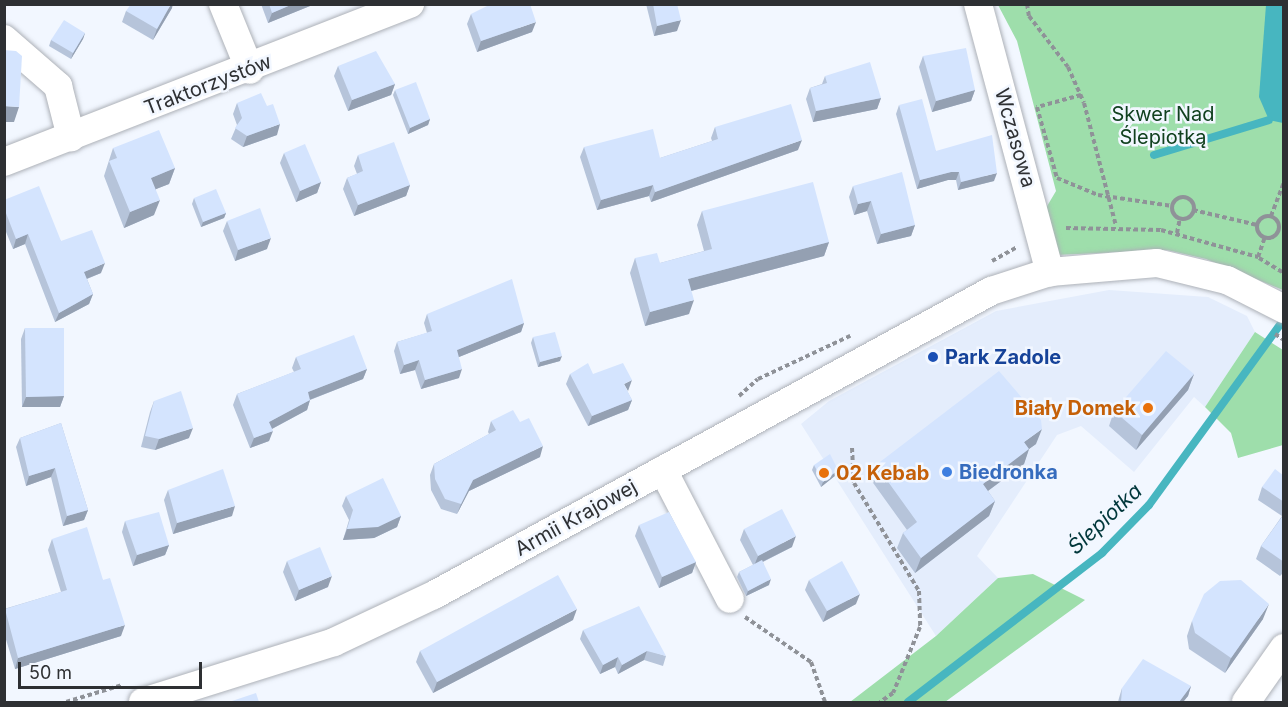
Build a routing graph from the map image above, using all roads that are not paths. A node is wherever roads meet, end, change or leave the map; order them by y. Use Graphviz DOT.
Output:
graph roads {
  1 [pos="223,4"];
  2 [pos="410,4"];
  3 [pos="978,4"];
  4 [pos="4,39"];
  5 [pos="250,69"];
  6 [pos="71,137"];
  7 [pos="4,162"];
  8 [pos="1050,272"];
  9 [pos="1284,309"];
  10 [pos="663,470"];
  11 [pos="730,598"];
  12 [pos="1284,648"];
  13 [pos="136,693"];
  14 [pos="1246,702"];
  1 -- 5 [label="street"];
  2 -- 5 [label="street, Traktorzystów"];
  3 -- 8 [label="street, Wczasowa"];
  4 -- 6 [label="street"];
  5 -- 6 [label="street, Traktorzystów"];
  6 -- 7 [label="street, Traktorzystów"];
  8 -- 9 [label="street, Armii Krajowej"];
  8 -- 10 [label="street, Armii Krajowej"];
  10 -- 11 [label="street"];
  10 -- 13 [label="street, Armii Krajowej"];
  12 -- 14 [label="street"];
}
